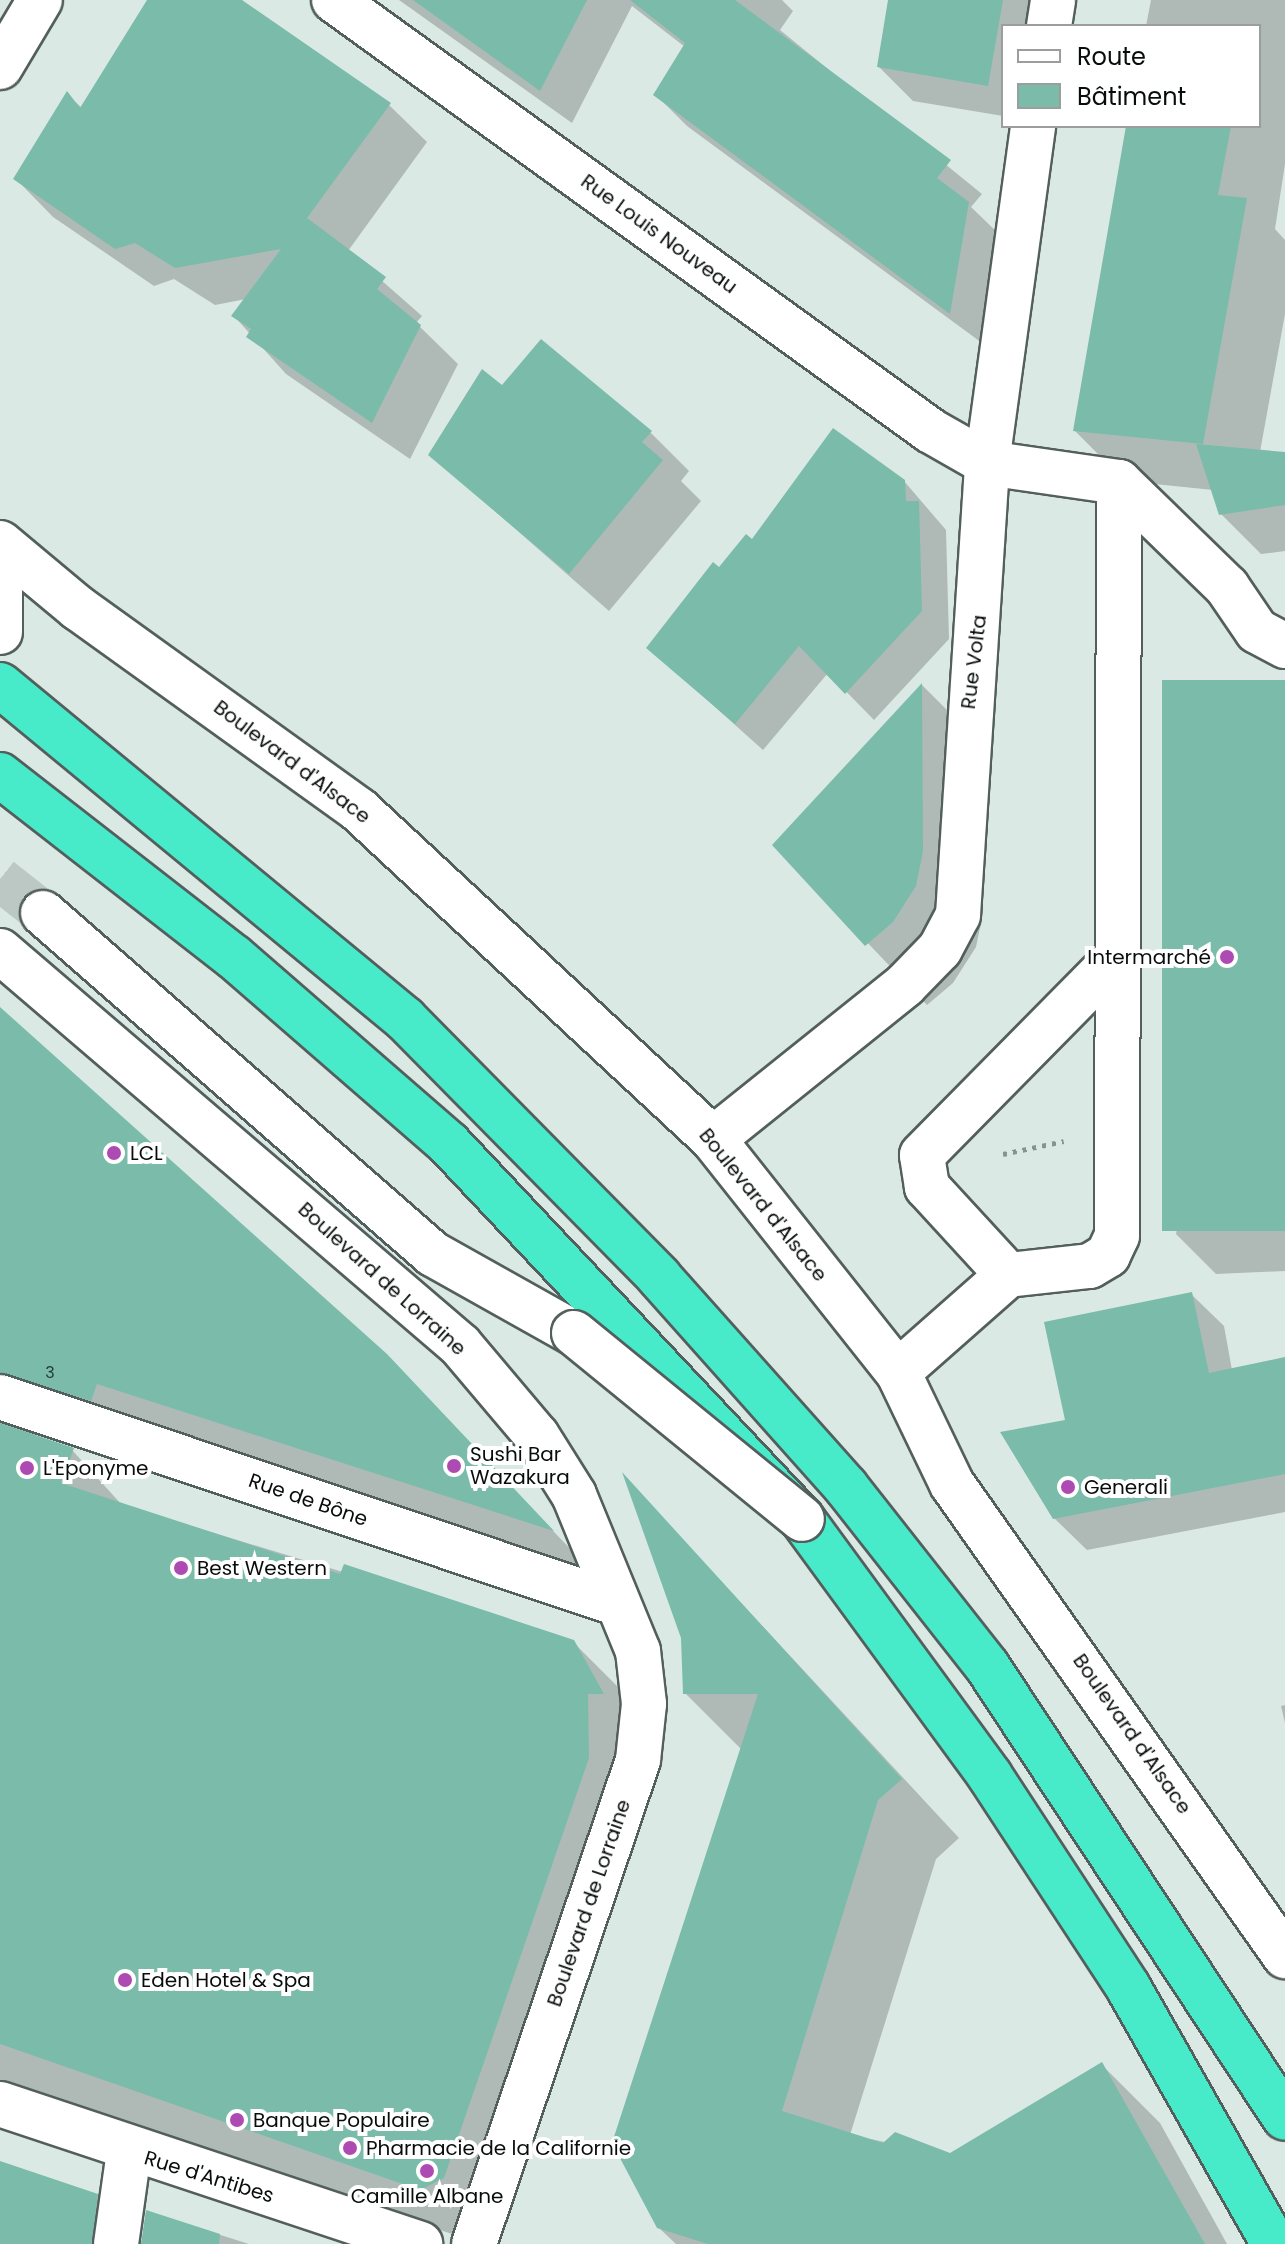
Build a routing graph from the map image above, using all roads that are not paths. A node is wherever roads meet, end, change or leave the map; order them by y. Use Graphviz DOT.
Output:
graph roads {
  1 [pos="40,0"];
  2 [pos="334,0"];
  3 [pos="1053,0"];
  4 [pos="1049,24"];
  5 [pos="0,67"];
  6 [pos="1033,128"];
  7 [pos="987,463"];
  8 [pos="1119,482"];
  9 [pos="0,543"];
  10 [pos="0,591"];
  11 [pos="0,632"];
  12 [pos="1285,646"];
  13 [pos="0,685"];
  14 [pos="0,775"];
  15 [pos="43,913"];
  16 [pos="0,951"];
  17 [pos="1113,961"];
  18 [pos="713,1139"];
  19 [pos="1008,1275"];
  20 [pos="503,1298"];
  21 [pos="460,1345"];
  22 [pos="898,1372"];
  23 [pos="0,1397"];
  24 [pos="802,1519"];
  25 [pos="616,1603"];
  26 [pos="1285,1956"];
  27 [pos="0,2104"];
  28 [pos="1285,2118"];
  29 [pos="129,2152"];
  30 [pos="116,2244"];
  31 [pos="420,2244"];
  32 [pos="474,2244"];
  33 [pos="1274,2244"];
  1 -- 5 [label="street"];
  2 -- 7 [label="street, Rue Louis Nouveau"];
  3 -- 4 [label="street"];
  6 -- 7 [label="street, Rue Volta"];
  7 -- 8 [label="street"];
  7 -- 18 [label="street, Rue Volta"];
  8 -- 12 [label="street"];
  8 -- 17 [label="street"];
  9 -- 18 [label="street, Boulevard d'Alsace"];
  10 -- 11 [label="street"];
  13 -- 28 [label="highway"];
  14 -- 24 [label="highway"];
  15 -- 20 [label="street"];
  16 -- 21 [label="street, Boulevard de Lorraine"];
  17 -- 19 [label="street"];
  17 -- 19 [label="street"];
  18 -- 22 [label="street, Boulevard d'Alsace"];
  19 -- 22 [label="street"];
  20 -- 21 [label="street"];
  20 -- 24 [label="street, bridge"];
  21 -- 25 [label="street, Boulevard de Lorraine"];
  22 -- 26 [label="street, Boulevard d'Alsace"];
  23 -- 25 [label="street, Rue de Bône"];
  24 -- 33 [label="highway"];
  25 -- 32 [label="street, Boulevard de Lorraine"];
  27 -- 29 [label="street, Rue d'Antibes"];
  29 -- 30 [label="street"];
  29 -- 31 [label="street, Rue d'Antibes"];
}
